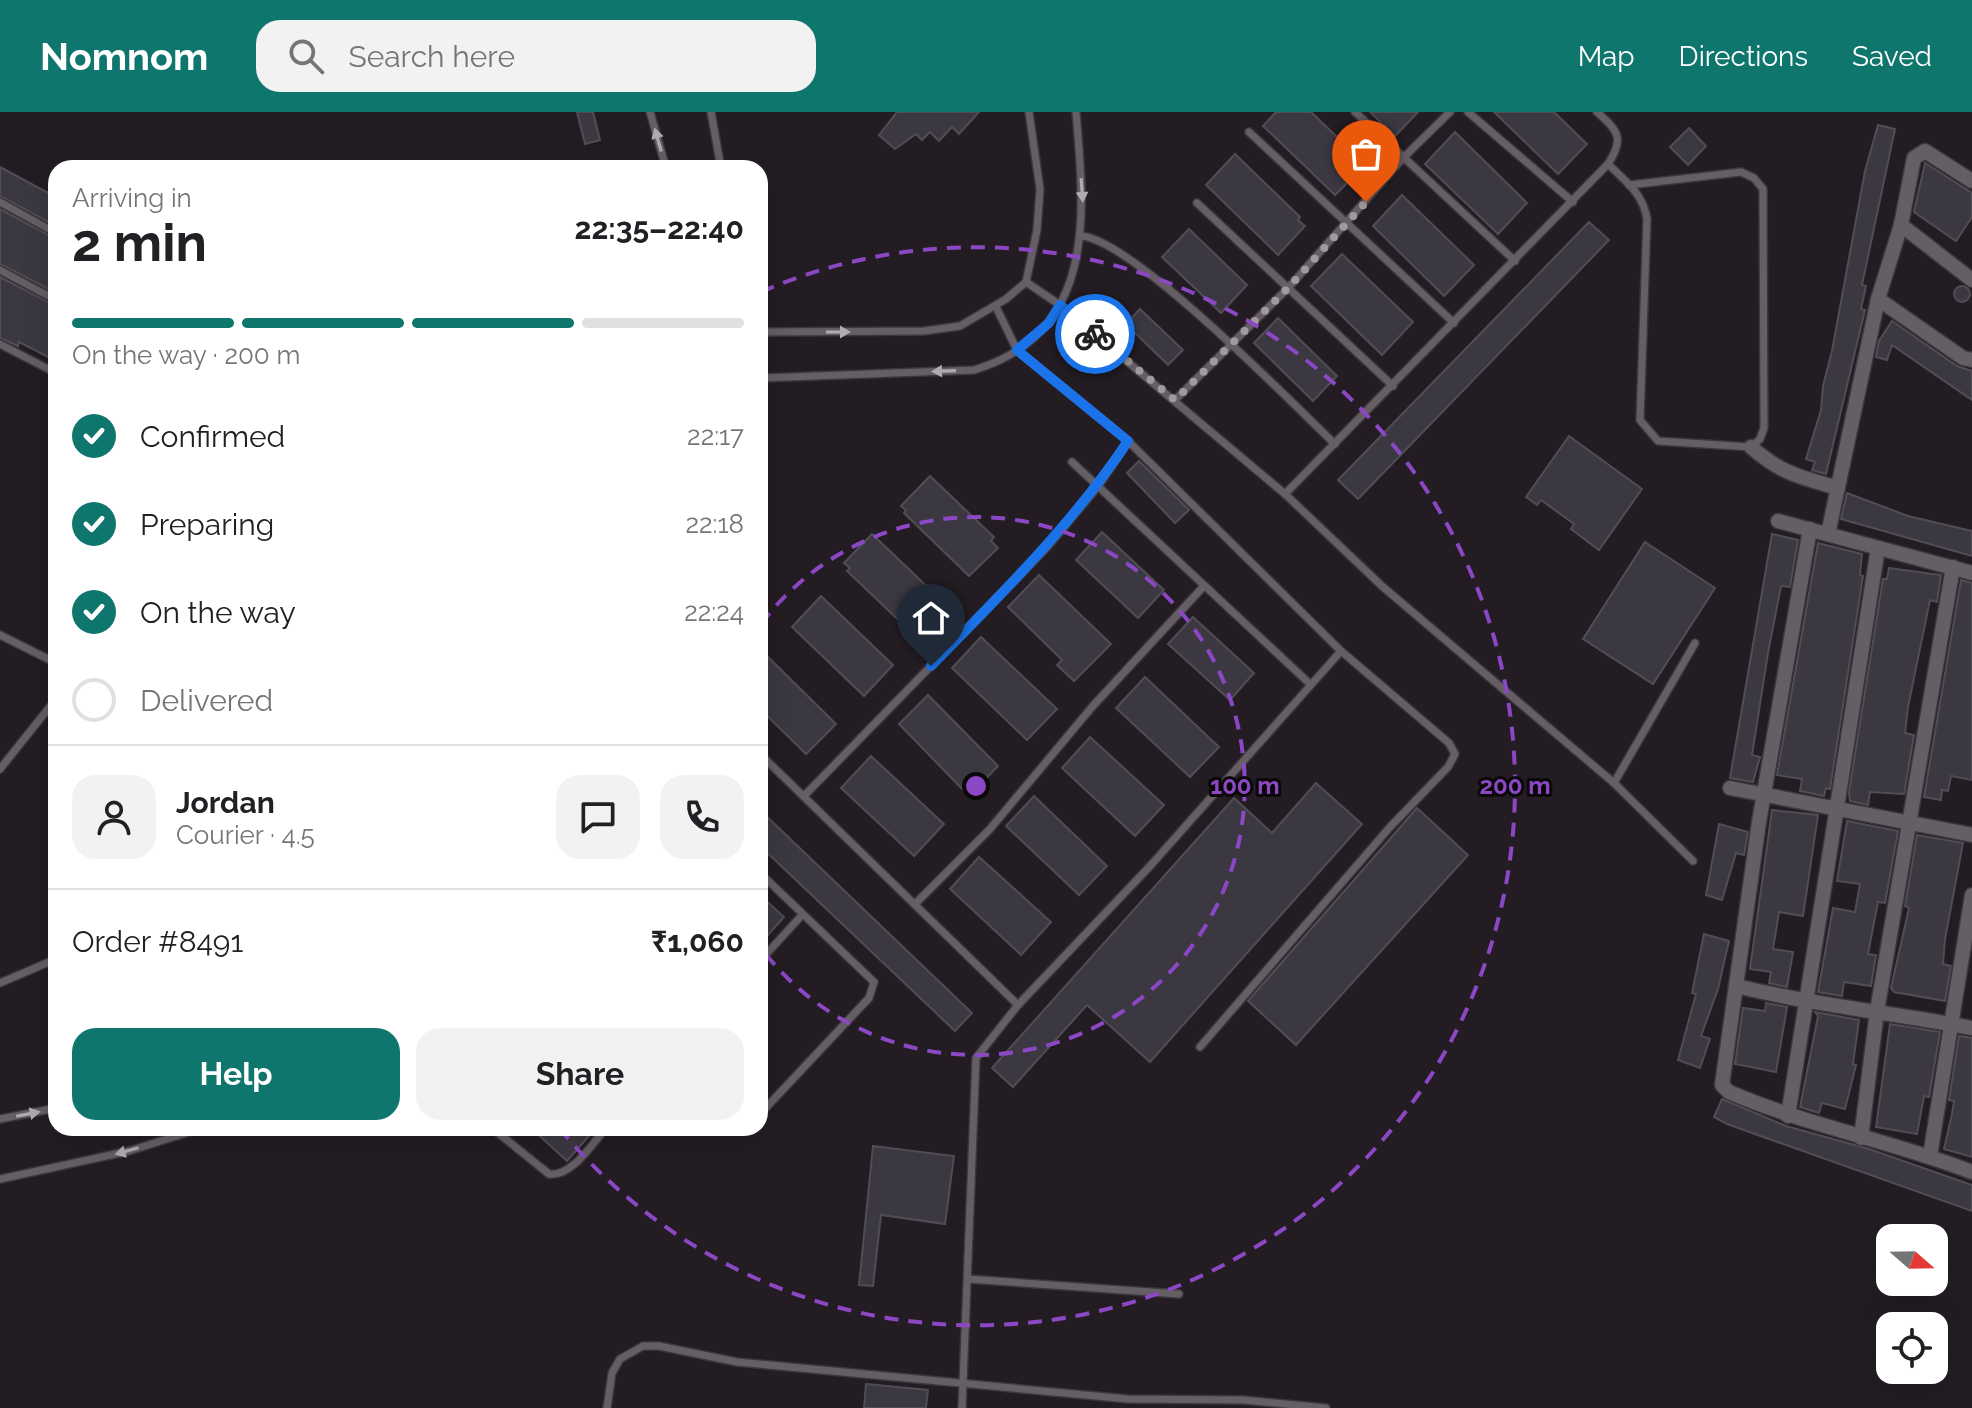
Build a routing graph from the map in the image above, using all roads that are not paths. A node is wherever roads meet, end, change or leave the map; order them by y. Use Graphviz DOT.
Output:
graph roads {
  1 [pos="650,112"];
  2 [pos="711,112"];
  3 [pos="1029,112"];
  4 [pos="1076,112"];
  5 [pos="1355,112"];
  6 [pos="1450,112"];
  7 [pos="1468,112"];
  8 [pos="1597,112"];
  9 [pos="1249,132"];
  10 [pos="1404,157"];
  11 [pos="664,160"];
  12 [pos="720,160"];
  13 [pos="1608,164"];
  14 [pos="1972,181"];
  15 [pos="1629,185"];
  16 [pos="0,202"];
  17 [pos="1573,202"];
  18 [pos="1197,203"];
  19 [pos="1346,224"];
  20 [pos="1901,225"];
  21 [pos="48,229"];
  22 [pos="1082,236"];
  23 [pos="1515,261"];
  24 [pos="0,270"];
  25 [pos="1972,280"];
  26 [pos="1026,282"];
  27 [pos="1289,287"];
  28 [pos="48,296"];
  29 [pos="1878,299"];
  30 [pos="1060,305"];
  31 [pos="996,307"];
  32 [pos="1454,323"];
  33 [pos="768,332"];
  34 [pos="0,344"];
  35 [pos="1231,345"];
  36 [pos="1017,350"];
  37 [pos="1972,360"];
  38 [pos="48,369"];
  39 [pos="768,378"];
  40 [pos="1393,386"];
  41 [pos="1175,400"];
  42 [pos="1128,441"];
  43 [pos="1335,444"];
  44 [pos="1751,447"];
  45 [pos="1072,462"];
  46 [pos="1099,485"];
  47 [pos="1838,488"];
  48 [pos="1285,494"];
  49 [pos="1778,521"];
  50 [pos="1810,529"];
  51 [pos="1828,534"];
  52 [pos="1878,548"];
  53 [pos="1953,567"];
  54 [pos="1972,573"];
  55 [pos="1203,587"];
  56 [pos="0,635"];
  57 [pos="1695,643"];
  58 [pos="1341,651"];
  59 [pos="48,659"];
  60 [pos="1309,683"];
  61 [pos="48,709"];
  62 [pos="768,761"];
  63 [pos="0,769"];
  64 [pos="1614,783"];
  65 [pos="1730,788"];
  66 [pos="805,795"];
  67 [pos="1765,795"];
  68 [pos="1839,809"];
  69 [pos="1908,823"];
  70 [pos="1972,835"];
  71 [pos="1693,861"];
  72 [pos="768,881"];
  73 [pos="1972,895"];
  74 [pos="915,904"];
  75 [pos="802,915"];
  76 [pos="768,952"];
  77 [pos="48,962"];
  78 [pos="0,983"];
  79 [pos="1736,986"];
  80 [pos="1807,1004"];
  81 [pos="1018,1005"];
  82 [pos="1877,1011"];
  83 [pos="1949,1023"];
  84 [pos="1972,1028"];
  85 [pos="1200,1047"];
  86 [pos="768,1105"];
  87 [pos="48,1110"];
  88 [pos="1788,1116"];
  89 [pos="0,1119"];
  90 [pos="175,1136"];
  91 [pos="502,1136"];
  92 [pos="599,1136"];
  93 [pos="1861,1138"];
  94 [pos="1930,1156"];
  95 [pos="1972,1172"];
  96 [pos="0,1179"];
  97 [pos="968,1279"];
  98 [pos="1179,1294"];
  99 [pos="964,1383"];
  100 [pos="607,1408"];
  101 [pos="962,1408"];
  102 [pos="1326,1408"];
  11 -- 1 [label="lane, one-way"];
  2 -- 12 [label="lane"];
  3 -- 26 [label="lane"];
  4 -- 22 [label="lane, one-way"];
  5 -- 10 [label="lane"];
  6 -- 10 [label="lane"];
  7 -- 17 [label="lane"];
  8 -- 13 [label="lane"];
  9 -- 19 [label="lane"];
  10 -- 19 [label="lane"];
  10 -- 23 [label="lane"];
  13 -- 15 [label="lane"];
  13 -- 17 [label="lane"];
  14 -- 20 [label="street"];
  15 -- 44 [label="lane"];
  15 -- 44 [label="lane"];
  16 -- 21 [label="lane"];
  17 -- 23 [label="lane"];
  18 -- 27 [label="lane"];
  19 -- 27 [label="lane"];
  19 -- 32 [label="lane"];
  20 -- 25 [label="street"];
  20 -- 29 [label="street"];
  22 -- 30 [label="lane"];
  22 -- 35 [label="lane"];
  23 -- 32 [label="lane"];
  24 -- 28 [label="lane"];
  26 -- 30 [label="lane"];
  26 -- 31 [label="lane"];
  27 -- 35 [label="lane"];
  27 -- 40 [label="lane"];
  29 -- 37 [label="street"];
  29 -- 47 [label="street"];
  30 -- 36 [label="lane"];
  30 -- 41 [label="lane"];
  33 -- 31 [label="lane, one-way"];
  31 -- 36 [label="lane"];
  32 -- 40 [label="lane"];
  34 -- 38 [label="lane"];
  35 -- 41 [label="lane"];
  35 -- 43 [label="lane"];
  36 -- 39 [label="lane, one-way"];
  36 -- 42 [label="lane"];
  40 -- 43 [label="lane"];
  41 -- 48 [label="lane"];
  42 -- 46 [label="lane"];
  42 -- 58 [label="lane"];
  43 -- 48 [label="lane"];
  44 -- 47 [label="street"];
  45 -- 46 [label="lane"];
  46 -- 55 [label="lane"];
  46 -- 66 [label="lane"];
  47 -- 51 [label="street"];
  48 -- 64 [label="lane"];
  49 -- 50 [label="street"];
  50 -- 51 [label="street"];
  50 -- 67 [label="street"];
  51 -- 52 [label="street"];
  52 -- 53 [label="street"];
  52 -- 68 [label="street"];
  53 -- 54 [label="street"];
  53 -- 69 [label="street"];
  55 -- 60 [label="lane"];
  55 -- 74 [label="lane"];
  56 -- 59 [label="lane"];
  57 -- 64 [label="lane"];
  58 -- 60 [label="lane"];
  58 -- 85 [label="lane"];
  60 -- 81 [label="lane"];
  61 -- 63 [label="lane"];
  62 -- 66 [label="lane"];
  64 -- 71 [label="lane"];
  65 -- 67 [label="street"];
  66 -- 74 [label="lane"];
  67 -- 68 [label="street"];
  67 -- 79 [label="street"];
  68 -- 69 [label="street"];
  68 -- 80 [label="street"];
  69 -- 70 [label="street"];
  69 -- 82 [label="street"];
  72 -- 75 [label="lane"];
  73 -- 83 [label="street"];
  74 -- 81 [label="lane"];
  75 -- 76 [label="lane"];
  75 -- 86 [label="lane"];
  77 -- 78 [label="lane"];
  79 -- 80 [label="street"];
  79 -- 88 [label="street"];
  80 -- 82 [label="street"];
  80 -- 88 [label="street"];
  81 -- 97 [label="lane"];
  82 -- 83 [label="street"];
  82 -- 93 [label="street"];
  83 -- 84 [label="street"];
  83 -- 94 [label="street"];
  89 -- 87 [label="lane, one-way"];
  88 -- 93 [label="street"];
  90 -- 96 [label="lane, one-way"];
  91 -- 92 [label="lane"];
  93 -- 94 [label="street"];
  94 -- 95 [label="street"];
  97 -- 98 [label="lane"];
  97 -- 99 [label="lane"];
  99 -- 100 [label="lane"];
  99 -- 101 [label="lane"];
  99 -- 102 [label="lane"];
}
